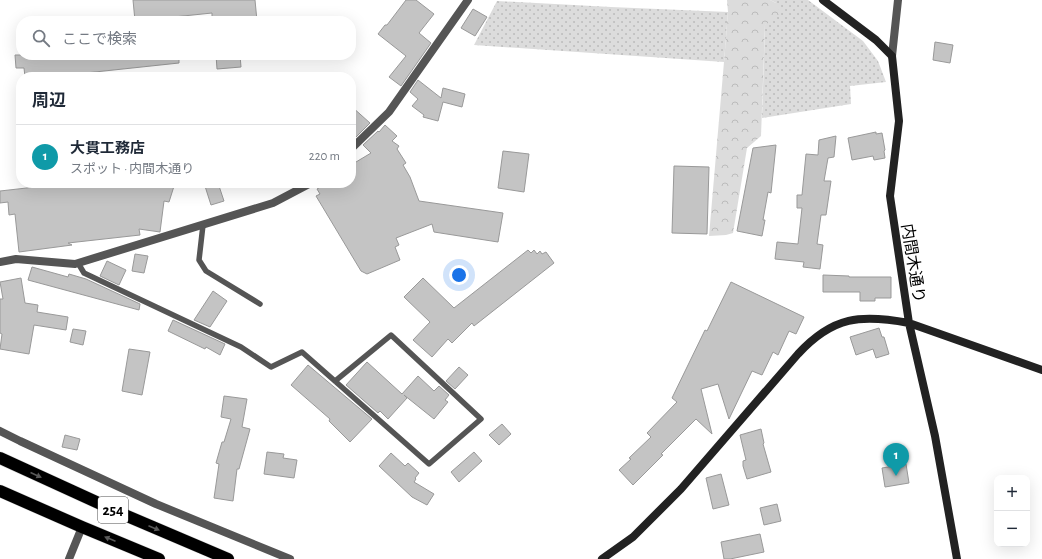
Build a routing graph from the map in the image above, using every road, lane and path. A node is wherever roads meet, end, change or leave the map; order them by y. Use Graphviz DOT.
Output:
graph roads {
  1 [pos="468,0"];
  2 [pos="823,0"];
  3 [pos="898,0"];
  4 [pos="892,56"];
  5 [pos="356,144"];
  6 [pos="302,188"];
  7 [pos="203,225"];
  8 [pos="0,262"];
  9 [pos="78,263"];
  10 [pos="260,304"];
  11 [pos="909,323"];
  12 [pos="1042,370"];
  13 [pos="335,380"];
  14 [pos="0,431"];
  15 [pos="0,458"];
  16 [pos="0,491"];
  17 [pos="82,527"];
  18 [pos="69,559"];
  19 [pos="159,559"];
  20 [pos="228,559"];
  21 [pos="290,559"];
  22 [pos="602,559"];
  23 [pos="957,559"];
  1 -- 5 [label="street"];
  2 -- 4 [label="street"];
  3 -- 4 [label="street"];
  4 -- 11 [label="street, 内間木通り"];
  6 -- 7 [label="street"];
  7 -- 9 [label="street"];
  7 -- 10 [label="lane"];
  8 -- 9 [label="street"];
  9 -- 13 [label="lane"];
  11 -- 12 [label="street"];
  11 -- 22 [label="street"];
  11 -- 23 [label="street, 内間木通り"];
  13 -- 13 [label="lane"];
  14 -- 21 [label="street"];
  15 -- 20 [label="highway, 254, one-way"];
  16 -- 17 [label="highway, 254"];
  17 -- 18 [label="street"];
  19 -- 17 [label="highway, 254, one-way"];
}
